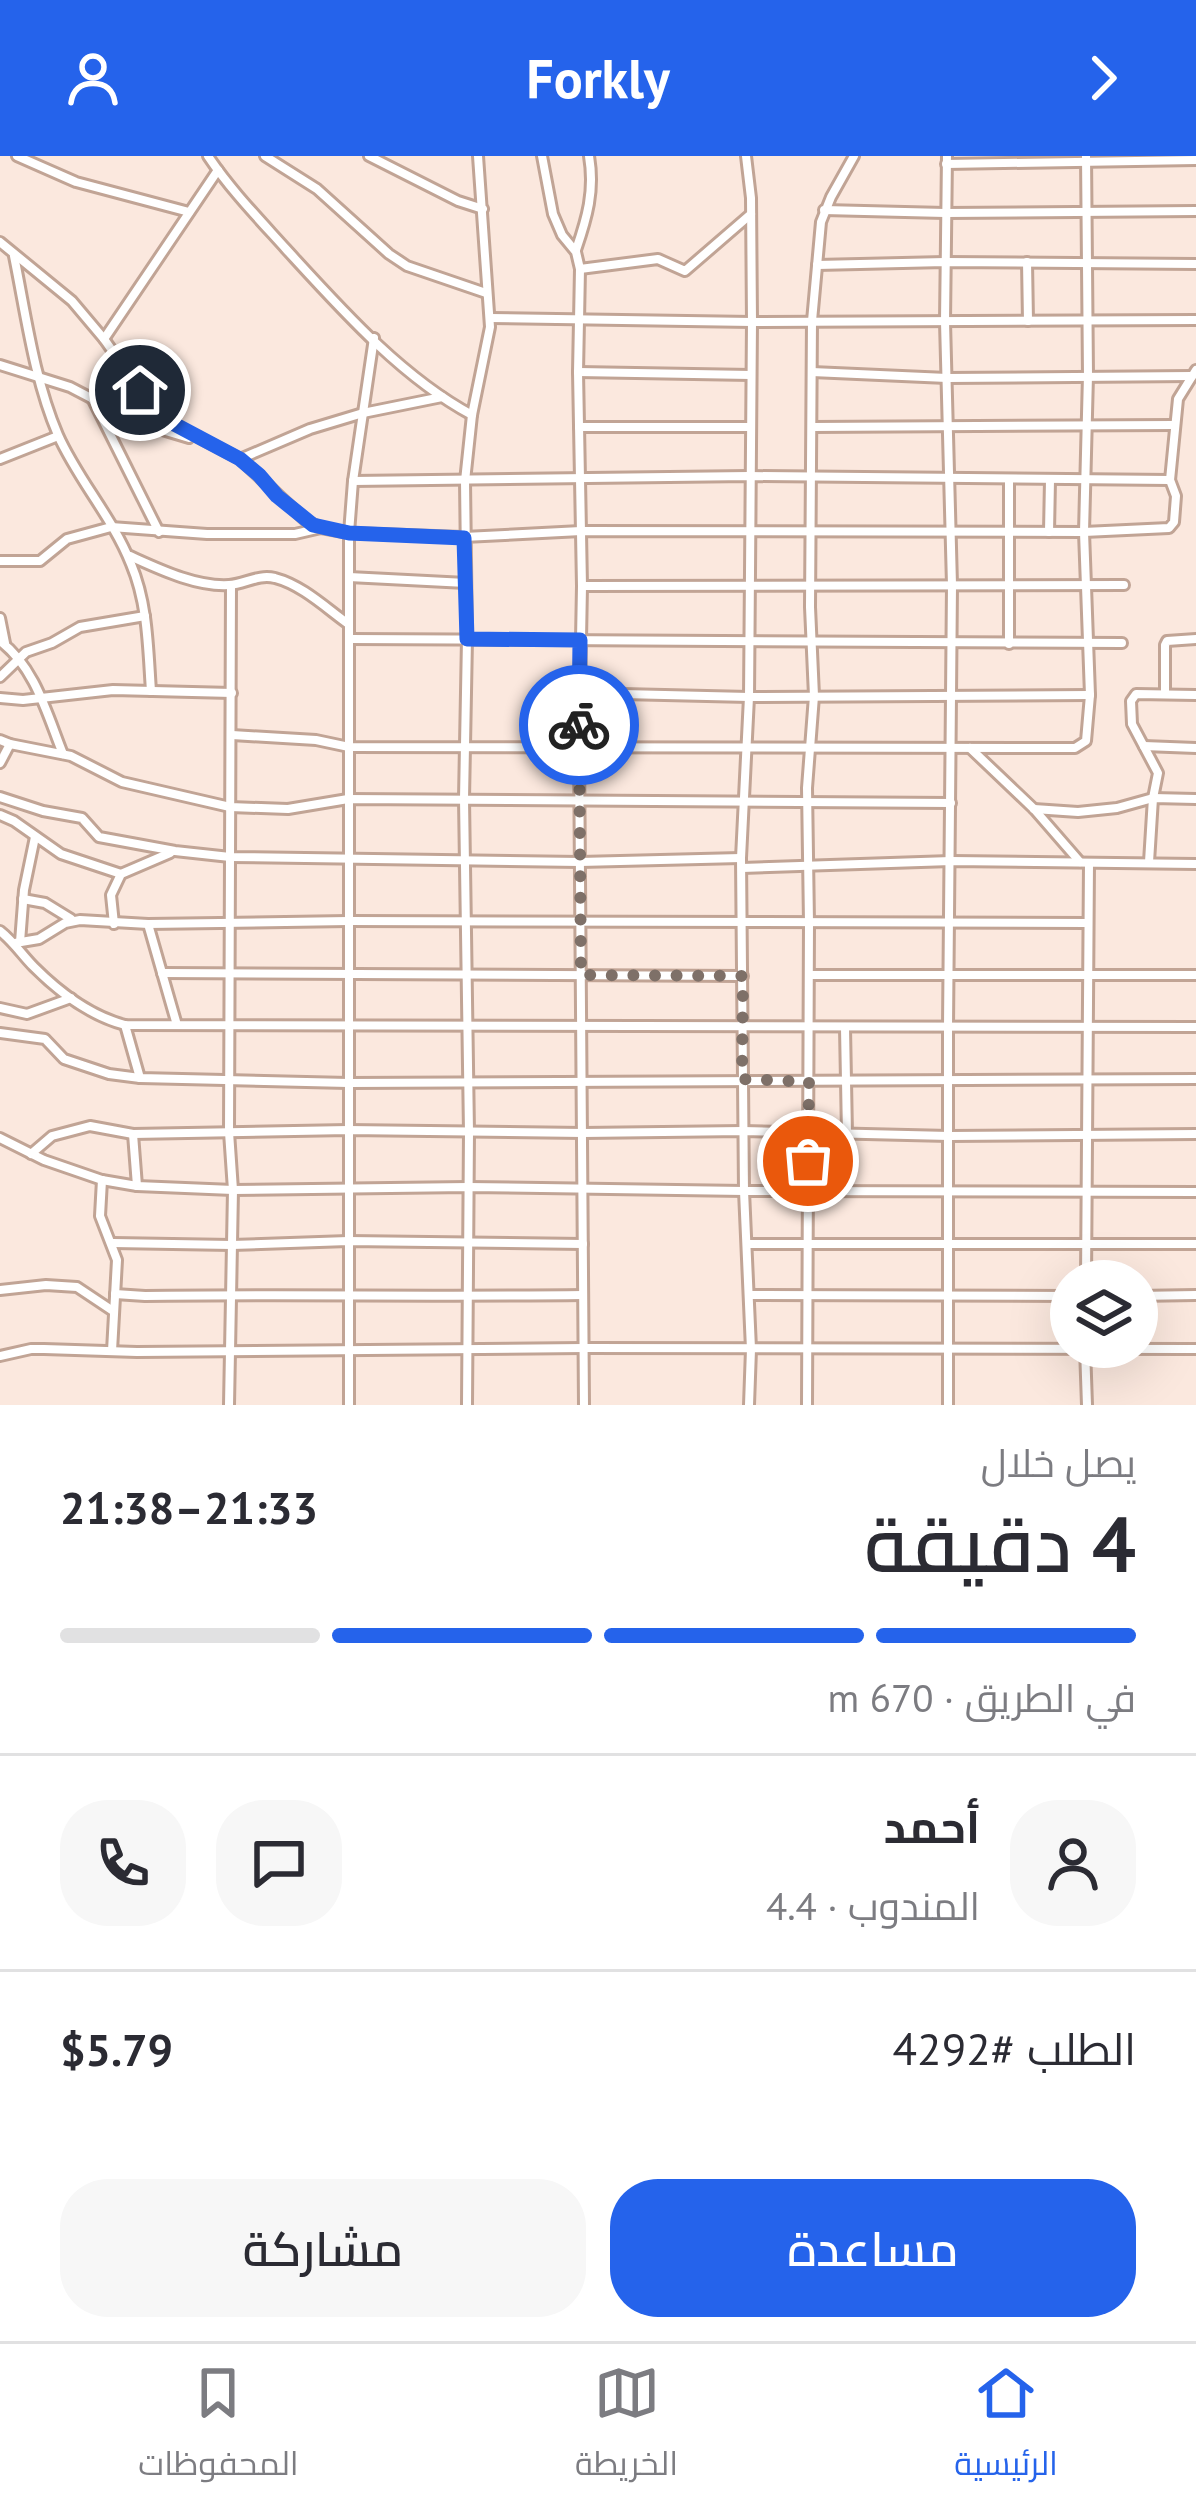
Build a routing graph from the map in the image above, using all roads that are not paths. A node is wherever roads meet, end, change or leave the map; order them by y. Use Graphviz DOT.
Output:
graph roads {
  1 [pos="16,156"];
  2 [pos="208,156"];
  3 [pos="266,156"];
  4 [pos="370,156"];
  5 [pos="478,156"];
  6 [pos="542,156"];
  7 [pos="590,156"];
  8 [pos="746,156"];
  9 [pos="852,157"];
  10 [pos="1086,158"];
  11 [pos="946,160"];
  12 [pos="1196,160"];
  13 [pos="218,170"];
  14 [pos="484,209"];
  15 [pos="824,210"];
  16 [pos="1196,211"];
  17 [pos="189,212"];
  18 [pos="1085,212"];
  19 [pos="945,213"];
  20 [pos="751,214"];
  21 [pos="0,242"];
  22 [pos="576,252"];
  23 [pos="14,254"];
  24 [pos="945,262"];
  25 [pos="1028,262"];
  26 [pos="1086,262"];
  27 [pos="1196,264"];
  28 [pos="817,265"];
  29 [pos="580,269"];
  30 [pos="486,293"];
  31 [pos="489,318"];
  32 [pos="579,319"];
  33 [pos="1087,320"];
  34 [pos="1196,320"];
  35 [pos="812,321"];
  36 [pos="1028,321"];
  37 [pos="752,322"];
  38 [pos="945,322"];
  39 [pos="374,338"];
  40 [pos="104,339"];
  41 [pos="0,365"];
  42 [pos="578,372"];
  43 [pos="812,372"];
  44 [pos="1195,373"];
  45 [pos="751,375"];
  46 [pos="1088,375"];
  47 [pos="39,377"];
  48 [pos="947,378"];
  49 [pos="92,396"];
  50 [pos="444,397"];
  51 [pos="363,413"];
  52 [pos="472,415"];
  53 [pos="1174,425"];
  54 [pos="579,427"];
  55 [pos="750,427"];
  56 [pos="812,427"];
  57 [pos="1087,427"];
  58 [pos="949,428"];
  59 [pos="58,436"];
  60 [pos="202,440"];
  61 [pos="0,459"];
  62 [pos="240,459"];
  63 [pos="749,476"];
  64 [pos="812,477"];
  65 [pos="950,479"];
  66 [pos="1010,479"];
  67 [pos="1085,479"];
  68 [pos="580,480"];
  69 [pos="1050,480"];
  70 [pos="352,481"];
  71 [pos="465,481"];
  72 [pos="1170,481"];
  73 [pos="111,527"];
  74 [pos="321,528"];
  75 [pos="580,531"];
  76 [pos="750,531"];
  77 [pos="811,531"];
  78 [pos="159,532"];
  79 [pos="951,532"];
  80 [pos="1009,532"];
  81 [pos="1049,532"];
  82 [pos="1084,532"];
  83 [pos="349,533"];
  84 [pos="464,538"];
  85 [pos="127,554"];
  86 [pos="0,561"];
  87 [pos="349,577"];
  88 [pos="466,583"];
  89 [pos="810,584"];
  90 [pos="230,585"];
  91 [pos="750,585"];
  92 [pos="952,585"];
  93 [pos="1009,585"];
  94 [pos="1084,585"];
  95 [pos="1124,585"];
  96 [pos="582,586"];
  97 [pos="145,616"];
  98 [pos="0,618"];
  99 [pos="349,624"];
  100 [pos="349,639"];
  101 [pos="467,639"];
  102 [pos="1196,639"];
  103 [pos="580,640"];
  104 [pos="3,643"];
  105 [pos="749,643"];
  106 [pos="812,643"];
  107 [pos="1087,643"];
  108 [pos="1122,643"];
  109 [pos="951,644"];
  110 [pos="1010,644"];
  111 [pos="19,658"];
  112 [pos="0,677"];
  113 [pos="152,691"];
  114 [pos="232,693"];
  115 [pos="580,693"];
  116 [pos="951,694"];
  117 [pos="1165,694"];
  118 [pos="1090,695"];
  119 [pos="1196,695"];
  120 [pos="814,696"];
  121 [pos="0,698"];
  122 [pos="749,698"];
  123 [pos="41,699"];
  124 [pos="232,735"];
  125 [pos="5,742"];
  126 [pos="579,746"];
  127 [pos="1144,746"];
  128 [pos="349,747"];
  129 [pos="950,747"];
  130 [pos="969,747"];
  131 [pos="810,748"];
  132 [pos="1196,748"];
  133 [pos="465,749"];
  134 [pos="747,749"];
  135 [pos="63,754"];
  136 [pos="0,763"];
  137 [pos="0,797"];
  138 [pos="1153,797"];
  139 [pos="348,799"];
  140 [pos="1196,799"];
  141 [pos="464,800"];
  142 [pos="806,800"];
  143 [pos="580,801"];
  144 [pos="744,801"];
  145 [pos="951,802"];
  146 [pos="230,807"];
  147 [pos="1034,809"];
  148 [pos="0,815"];
  149 [pos="35,837"];
  150 [pos="175,851"];
  151 [pos="230,857"];
  152 [pos="348,860"];
  153 [pos="951,861"];
  154 [pos="465,862"];
  155 [pos="580,862"];
  156 [pos="1084,862"];
  157 [pos="742,863"];
  158 [pos="1149,863"];
  159 [pos="1196,864"];
  160 [pos="809,865"];
  161 [pos="121,874"];
  162 [pos="23,899"];
  163 [pos="72,920"];
  164 [pos="231,921"];
  165 [pos="349,921"];
  166 [pos="466,921"];
  167 [pos="580,922"];
  168 [pos="950,922"];
  169 [pos="1088,922"];
  170 [pos="743,923"];
  171 [pos="809,923"];
  172 [pos="114,924"];
  173 [pos="148,924"];
  174 [pos="1,933"];
  175 [pos="18,942"];
  176 [pos="162,973"];
  177 [pos="349,973"];
  178 [pos="230,974"];
  179 [pos="467,975"];
  180 [pos="581,975"];
  181 [pos="808,975"];
  182 [pos="1196,975"];
  183 [pos="743,976"];
  184 [pos="949,976"];
  185 [pos="1088,976"];
  186 [pos="71,998"];
  187 [pos="0,1008"];
  188 [pos="125,1025"];
  189 [pos="177,1025"];
  190 [pos="229,1026"];
  191 [pos="580,1026"];
  192 [pos="349,1027"];
  193 [pos="467,1027"];
  194 [pos="742,1027"];
  195 [pos="948,1027"];
  196 [pos="1196,1027"];
  197 [pos="808,1028"];
  198 [pos="845,1028"];
  199 [pos="1088,1028"];
  200 [pos="0,1033"];
  201 [pos="140,1078"];
  202 [pos="742,1079"];
  203 [pos="1196,1079"];
  204 [pos="582,1080"];
  205 [pos="229,1081"];
  206 [pos="1088,1081"];
  207 [pos="466,1082"];
  208 [pos="809,1082"];
  209 [pos="847,1082"];
  210 [pos="949,1082"];
  211 [pos="348,1083"];
  212 [pos="348,1130"];
  213 [pos="743,1131"];
  214 [pos="229,1132"];
  215 [pos="469,1132"];
  216 [pos="809,1132"];
  217 [pos="583,1133"];
  218 [pos="133,1134"];
  219 [pos="847,1134"];
  220 [pos="1196,1134"];
  221 [pos="1087,1135"];
  222 [pos="950,1136"];
  223 [pos="0,1138"];
  224 [pos="31,1154"];
  225 [pos="102,1180"];
  226 [pos="137,1186"];
  227 [pos="468,1186"];
  228 [pos="348,1189"];
  229 [pos="583,1189"];
  230 [pos="233,1190"];
  231 [pos="808,1190"];
  232 [pos="744,1191"];
  233 [pos="949,1192"];
  234 [pos="1086,1192"];
  235 [pos="1196,1192"];
  236 [pos="348,1241"];
  237 [pos="112,1244"];
  238 [pos="468,1244"];
  239 [pos="583,1244"];
  240 [pos="748,1244"];
  241 [pos="809,1244"];
  242 [pos="1196,1244"];
  243 [pos="232,1245"];
  244 [pos="949,1245"];
  245 [pos="1086,1245"];
  246 [pos="1086,1260"];
  247 [pos="0,1290"];
  248 [pos="348,1293"];
  249 [pos="116,1294"];
  250 [pos="230,1295"];
  251 [pos="583,1295"];
  252 [pos="749,1295"];
  253 [pos="948,1295"];
  254 [pos="1158,1295"];
  255 [pos="1196,1295"];
  256 [pos="467,1296"];
  257 [pos="808,1296"];
  258 [pos="1050,1296"];
  259 [pos="115,1312"];
  260 [pos="584,1348"];
  261 [pos="807,1348"];
  262 [pos="751,1349"];
  263 [pos="1050,1349"];
  264 [pos="1158,1349"];
  265 [pos="1196,1349"];
  266 [pos="467,1350"];
  267 [pos="949,1350"];
  268 [pos="112,1351"];
  269 [pos="350,1351"];
  270 [pos="229,1352"];
  271 [pos="0,1356"];
  272 [pos="1085,1368"];
  273 [pos="230,1405"];
  274 [pos="349,1405"];
  275 [pos="466,1405"];
  276 [pos="584,1405"];
  277 [pos="749,1405"];
  278 [pos="807,1405"];
  279 [pos="948,1405"];
  280 [pos="1085,1405"];
  281 [pos="1096,1405"];
  1 -- 17 [label="street"];
  2 -- 13 [label="street"];
  3 -- 30 [label="street"];
  4 -- 14 [label="street"];
  5 -- 14 [label="street"];
  6 -- 22 [label="street"];
  7 -- 22 [label="street"];
  8 -- 20 [label="street"];
  9 -- 15 [label="street"];
  10 -- 11 [label="street"];
  10 -- 12 [label="street"];
  10 -- 18 [label="street"];
  11 -- 19 [label="street"];
  13 -- 17 [label="street"];
  13 -- 39 [label="street"];
  14 -- 30 [label="street"];
  15 -- 19 [label="street"];
  15 -- 28 [label="street"];
  16 -- 18 [label="street"];
  17 -- 40 [label="street"];
  18 -- 19 [label="street"];
  18 -- 26 [label="street"];
  19 -- 24 [label="street"];
  20 -- 29 [label="street"];
  20 -- 37 [label="street"];
  21 -- 23 [label="street"];
  22 -- 29 [label="street"];
  23 -- 40 [label="street"];
  23 -- 47 [label="street"];
  24 -- 25 [label="street"];
  24 -- 28 [label="street"];
  24 -- 38 [label="street"];
  25 -- 26 [label="street"];
  25 -- 36 [label="street"];
  26 -- 27 [label="street"];
  26 -- 33 [label="street"];
  28 -- 35 [label="street"];
  29 -- 32 [label="street"];
  30 -- 31 [label="street"];
  31 -- 32 [label="street"];
  31 -- 52 [label="street"];
  32 -- 37 [label="street"];
  32 -- 42 [label="street"];
  33 -- 34 [label="street"];
  33 -- 36 [label="street"];
  33 -- 46 [label="street"];
  35 -- 37 [label="street"];
  35 -- 38 [label="street"];
  35 -- 43 [label="street"];
  36 -- 38 [label="street"];
  37 -- 45 [label="street"];
  38 -- 48 [label="street"];
  39 -- 50 [label="street"];
  39 -- 51 [label="street"];
  40 -- 60 [label="street"];
  41 -- 47 [label="street"];
  42 -- 45 [label="street"];
  42 -- 54 [label="street"];
  43 -- 48 [label="street"];
  43 -- 56 [label="street"];
  44 -- 46 [label="street"];
  44 -- 53 [label="street"];
  45 -- 55 [label="street"];
  46 -- 48 [label="street"];
  46 -- 57 [label="street"];
  47 -- 49 [label="street"];
  47 -- 59 [label="street"];
  48 -- 58 [label="street"];
  49 -- 60 [label="street"];
  49 -- 78 [label="street"];
  50 -- 51 [label="street"];
  50 -- 52 [label="street"];
  51 -- 62 [label="street"];
  51 -- 70 [label="street"];
  52 -- 71 [label="street"];
  53 -- 57 [label="street"];
  53 -- 72 [label="street"];
  54 -- 55 [label="street"];
  54 -- 68 [label="street"];
  55 -- 63 [label="street"];
  56 -- 58 [label="street"];
  56 -- 64 [label="street"];
  57 -- 58 [label="street"];
  57 -- 67 [label="street"];
  58 -- 65 [label="street"];
  59 -- 61 [label="street"];
  59 -- 73 [label="street"];
  60 -- 62 [label="street"];
  62 -- 74 [label="street"];
  63 -- 64 [label="street"];
  63 -- 68 [label="street"];
  63 -- 76 [label="street"];
  64 -- 65 [label="street"];
  64 -- 77 [label="street"];
  65 -- 66 [label="street"];
  65 -- 79 [label="street"];
  66 -- 69 [label="street"];
  66 -- 80 [label="street"];
  67 -- 69 [label="street"];
  67 -- 72 [label="street"];
  67 -- 82 [label="street"];
  68 -- 71 [label="street"];
  68 -- 75 [label="street"];
  69 -- 81 [label="street"];
  70 -- 71 [label="street"];
  70 -- 83 [label="street"];
  71 -- 84 [label="street"];
  72 -- 82 [label="street"];
  73 -- 78 [label="street"];
  73 -- 85 [label="street"];
  73 -- 86 [label="street"];
  74 -- 78 [label="street"];
  74 -- 83 [label="street"];
  75 -- 76 [label="street"];
  75 -- 84 [label="street"];
  75 -- 96 [label="street"];
  76 -- 77 [label="street"];
  76 -- 91 [label="street"];
  77 -- 79 [label="street"];
  77 -- 89 [label="street"];
  79 -- 80 [label="street"];
  79 -- 92 [label="street"];
  80 -- 81 [label="street"];
  80 -- 93 [label="street"];
  81 -- 82 [label="street"];
  82 -- 94 [label="street"];
  83 -- 84 [label="street"];
  83 -- 87 [label="street"];
  84 -- 88 [label="street"];
  85 -- 90 [label="street"];
  85 -- 97 [label="street"];
  87 -- 88 [label="street"];
  87 -- 99 [label="street"];
  88 -- 101 [label="street"];
  89 -- 91 [label="street"];
  89 -- 92 [label="street"];
  89 -- 106 [label="street"];
  90 -- 99 [label="street"];
  90 -- 114 [label="street"];
  91 -- 96 [label="street"];
  91 -- 105 [label="street"];
  92 -- 93 [label="street"];
  92 -- 109 [label="street"];
  93 -- 94 [label="street"];
  93 -- 110 [label="street"];
  94 -- 95 [label="street"];
  94 -- 107 [label="street"];
  96 -- 103 [label="street"];
  97 -- 111 [label="street"];
  97 -- 113 [label="street"];
  98 -- 104 [label="street"];
  99 -- 100 [label="street"];
  100 -- 101 [label="street"];
  100 -- 128 [label="street"];
  101 -- 103 [label="street"];
  101 -- 133 [label="street"];
  102 -- 117 [label="street"];
  103 -- 105 [label="street"];
  103 -- 115 [label="street"];
  104 -- 111 [label="street"];
  105 -- 106 [label="street"];
  105 -- 122 [label="street"];
  106 -- 109 [label="street"];
  106 -- 120 [label="street"];
  107 -- 108 [label="street"];
  107 -- 110 [label="street"];
  107 -- 118 [label="street"];
  109 -- 110 [label="street"];
  109 -- 116 [label="street"];
  111 -- 112 [label="street"];
  111 -- 123 [label="street"];
  113 -- 114 [label="street"];
  113 -- 123 [label="street"];
  114 -- 124 [label="street"];
  115 -- 122 [label="street"];
  115 -- 126 [label="street"];
  116 -- 118 [label="street"];
  116 -- 120 [label="street"];
  116 -- 129 [label="street"];
  117 -- 119 [label="street"];
  117 -- 127 [label="street"];
  118 -- 130 [label="street"];
  120 -- 122 [label="street"];
  120 -- 131 [label="street"];
  121 -- 123 [label="street"];
  122 -- 134 [label="street"];
  123 -- 135 [label="street"];
  124 -- 128 [label="street"];
  124 -- 146 [label="street"];
  125 -- 135 [label="street"];
  125 -- 136 [label="street"];
  126 -- 133 [label="street"];
  126 -- 134 [label="street"];
  126 -- 143 [label="street"];
  127 -- 132 [label="street"];
  127 -- 138 [label="street"];
  128 -- 133 [label="street"];
  128 -- 139 [label="street"];
  129 -- 130 [label="street"];
  129 -- 131 [label="street"];
  129 -- 145 [label="street"];
  130 -- 147 [label="street"];
  131 -- 134 [label="street"];
  131 -- 142 [label="street"];
  133 -- 141 [label="street"];
  134 -- 144 [label="street"];
  135 -- 146 [label="street"];
  137 -- 150 [label="street"];
  138 -- 140 [label="street"];
  138 -- 147 [label="street"];
  138 -- 158 [label="street"];
  139 -- 141 [label="street"];
  139 -- 146 [label="street"];
  139 -- 152 [label="street"];
  141 -- 143 [label="street"];
  141 -- 154 [label="street"];
  142 -- 144 [label="street"];
  142 -- 145 [label="street"];
  142 -- 160 [label="street"];
  143 -- 144 [label="street"];
  143 -- 155 [label="street"];
  144 -- 157 [label="street"];
  145 -- 153 [label="street"];
  146 -- 151 [label="street"];
  147 -- 156 [label="street"];
  148 -- 149 [label="street"];
  149 -- 161 [label="street"];
  149 -- 162 [label="street"];
  150 -- 151 [label="street"];
  150 -- 161 [label="street"];
  151 -- 152 [label="street"];
  151 -- 164 [label="street"];
  152 -- 154 [label="street"];
  152 -- 165 [label="street"];
  153 -- 156 [label="street"];
  153 -- 160 [label="street"];
  153 -- 168 [label="street"];
  154 -- 155 [label="street"];
  154 -- 166 [label="street"];
  155 -- 157 [label="street"];
  155 -- 167 [label="street"];
  156 -- 158 [label="street"];
  156 -- 169 [label="street"];
  157 -- 160 [label="street"];
  157 -- 170 [label="street"];
  158 -- 159 [label="street"];
  160 -- 171 [label="street"];
  161 -- 172 [label="street"];
  162 -- 163 [label="street"];
  162 -- 175 [label="street"];
  163 -- 172 [label="street"];
  163 -- 175 [label="street"];
  164 -- 165 [label="street"];
  164 -- 173 [label="street"];
  164 -- 178 [label="street"];
  165 -- 166 [label="street"];
  165 -- 177 [label="street"];
  166 -- 167 [label="street"];
  166 -- 179 [label="street"];
  167 -- 170 [label="street"];
  167 -- 180 [label="street"];
  168 -- 169 [label="street"];
  168 -- 171 [label="street"];
  168 -- 184 [label="street"];
  169 -- 185 [label="street"];
  170 -- 171 [label="street"];
  170 -- 183 [label="street"];
  171 -- 181 [label="street"];
  172 -- 173 [label="street"];
  173 -- 176 [label="street"];
  174 -- 175 [label="street"];
  175 -- 186 [label="street"];
  176 -- 178 [label="street"];
  176 -- 189 [label="street"];
  177 -- 178 [label="street"];
  177 -- 179 [label="street"];
  177 -- 192 [label="street"];
  178 -- 190 [label="street"];
  179 -- 180 [label="street"];
  179 -- 193 [label="street"];
  180 -- 183 [label="street"];
  180 -- 191 [label="street"];
  181 -- 184 [label="street"];
  181 -- 197 [label="street"];
  182 -- 185 [label="street"];
  183 -- 194 [label="street"];
  184 -- 185 [label="street"];
  184 -- 195 [label="street"];
  185 -- 199 [label="street"];
  186 -- 187 [label="street"];
  186 -- 188 [label="street"];
  188 -- 189 [label="street"];
  188 -- 201 [label="street"];
  189 -- 190 [label="street"];
  190 -- 192 [label="street"];
  190 -- 205 [label="street"];
  191 -- 193 [label="street"];
  191 -- 194 [label="street"];
  191 -- 204 [label="street"];
  192 -- 193 [label="street"];
  192 -- 211 [label="street"];
  193 -- 207 [label="street"];
  194 -- 197 [label="street"];
  194 -- 202 [label="street"];
  195 -- 198 [label="street"];
  195 -- 199 [label="street"];
  195 -- 210 [label="street"];
  196 -- 199 [label="street"];
  197 -- 198 [label="street"];
  197 -- 208 [label="street"];
  198 -- 209 [label="street"];
  199 -- 206 [label="street"];
  200 -- 201 [label="street"];
  201 -- 205 [label="street"];
  202 -- 204 [label="street"];
  202 -- 208 [label="street"];
  202 -- 213 [label="street"];
  203 -- 206 [label="street"];
  204 -- 207 [label="street"];
  204 -- 217 [label="street"];
  205 -- 211 [label="street"];
  205 -- 214 [label="street"];
  206 -- 210 [label="street"];
  206 -- 221 [label="street"];
  207 -- 211 [label="street"];
  207 -- 215 [label="street"];
  208 -- 209 [label="street"];
  208 -- 216 [label="street"];
  209 -- 210 [label="street"];
  209 -- 219 [label="street"];
  210 -- 222 [label="street"];
  211 -- 212 [label="street"];
  212 -- 214 [label="street"];
  212 -- 215 [label="street"];
  212 -- 228 [label="street"];
  213 -- 216 [label="street"];
  213 -- 217 [label="street"];
  213 -- 232 [label="street"];
  214 -- 218 [label="street"];
  214 -- 230 [label="street"];
  215 -- 217 [label="street"];
  215 -- 227 [label="street"];
  216 -- 219 [label="street"];
  216 -- 231 [label="street"];
  217 -- 229 [label="street"];
  218 -- 224 [label="street"];
  218 -- 226 [label="street"];
  219 -- 222 [label="street"];
  220 -- 221 [label="street"];
  221 -- 222 [label="street"];
  221 -- 234 [label="street"];
  222 -- 233 [label="street"];
  223 -- 224 [label="street"];
  224 -- 225 [label="street"];
  225 -- 226 [label="street"];
  225 -- 237 [label="street"];
  226 -- 230 [label="street"];
  227 -- 228 [label="street"];
  227 -- 229 [label="street"];
  227 -- 238 [label="street"];
  228 -- 230 [label="street"];
  228 -- 236 [label="street"];
  229 -- 232 [label="street"];
  229 -- 239 [label="street"];
  230 -- 243 [label="street"];
  231 -- 232 [label="street"];
  231 -- 233 [label="street"];
  231 -- 241 [label="street"];
  232 -- 240 [label="street"];
  233 -- 234 [label="street"];
  233 -- 244 [label="street"];
  234 -- 235 [label="street"];
  234 -- 245 [label="street"];
  236 -- 238 [label="street"];
  236 -- 243 [label="street"];
  236 -- 248 [label="street"];
  237 -- 243 [label="street"];
  237 -- 249 [label="street"];
  238 -- 239 [label="street"];
  238 -- 256 [label="street"];
  239 -- 251 [label="street"];
  240 -- 241 [label="street"];
  240 -- 252 [label="street"];
  241 -- 244 [label="street"];
  241 -- 257 [label="street"];
  242 -- 245 [label="street"];
  243 -- 250 [label="street"];
  244 -- 245 [label="street"];
  244 -- 253 [label="street"];
  245 -- 246 [label="street"];
  247 -- 259 [label="street"];
  248 -- 250 [label="street"];
  248 -- 256 [label="street"];
  248 -- 269 [label="street"];
  249 -- 250 [label="street"];
  249 -- 259 [label="street"];
  250 -- 270 [label="street"];
  251 -- 256 [label="street"];
  251 -- 260 [label="street"];
  252 -- 257 [label="street"];
  252 -- 262 [label="street"];
  253 -- 257 [label="street"];
  253 -- 258 [label="street"];
  253 -- 267 [label="street"];
  254 -- 255 [label="street"];
  256 -- 266 [label="street"];
  257 -- 261 [label="street"];
  259 -- 268 [label="street"];
  260 -- 262 [label="street"];
  260 -- 266 [label="street"];
  260 -- 276 [label="street"];
  261 -- 262 [label="street"];
  261 -- 267 [label="street"];
  261 -- 278 [label="street"];
  262 -- 277 [label="street"];
  263 -- 267 [label="street"];
  264 -- 265 [label="street"];
  266 -- 269 [label="street"];
  266 -- 275 [label="street"];
  267 -- 279 [label="street"];
  268 -- 270 [label="street"];
  268 -- 271 [label="street"];
  269 -- 270 [label="street"];
  269 -- 274 [label="street"];
  270 -- 273 [label="street"];
  272 -- 280 [label="street"];
  280 -- 281 [label="street"];
}
